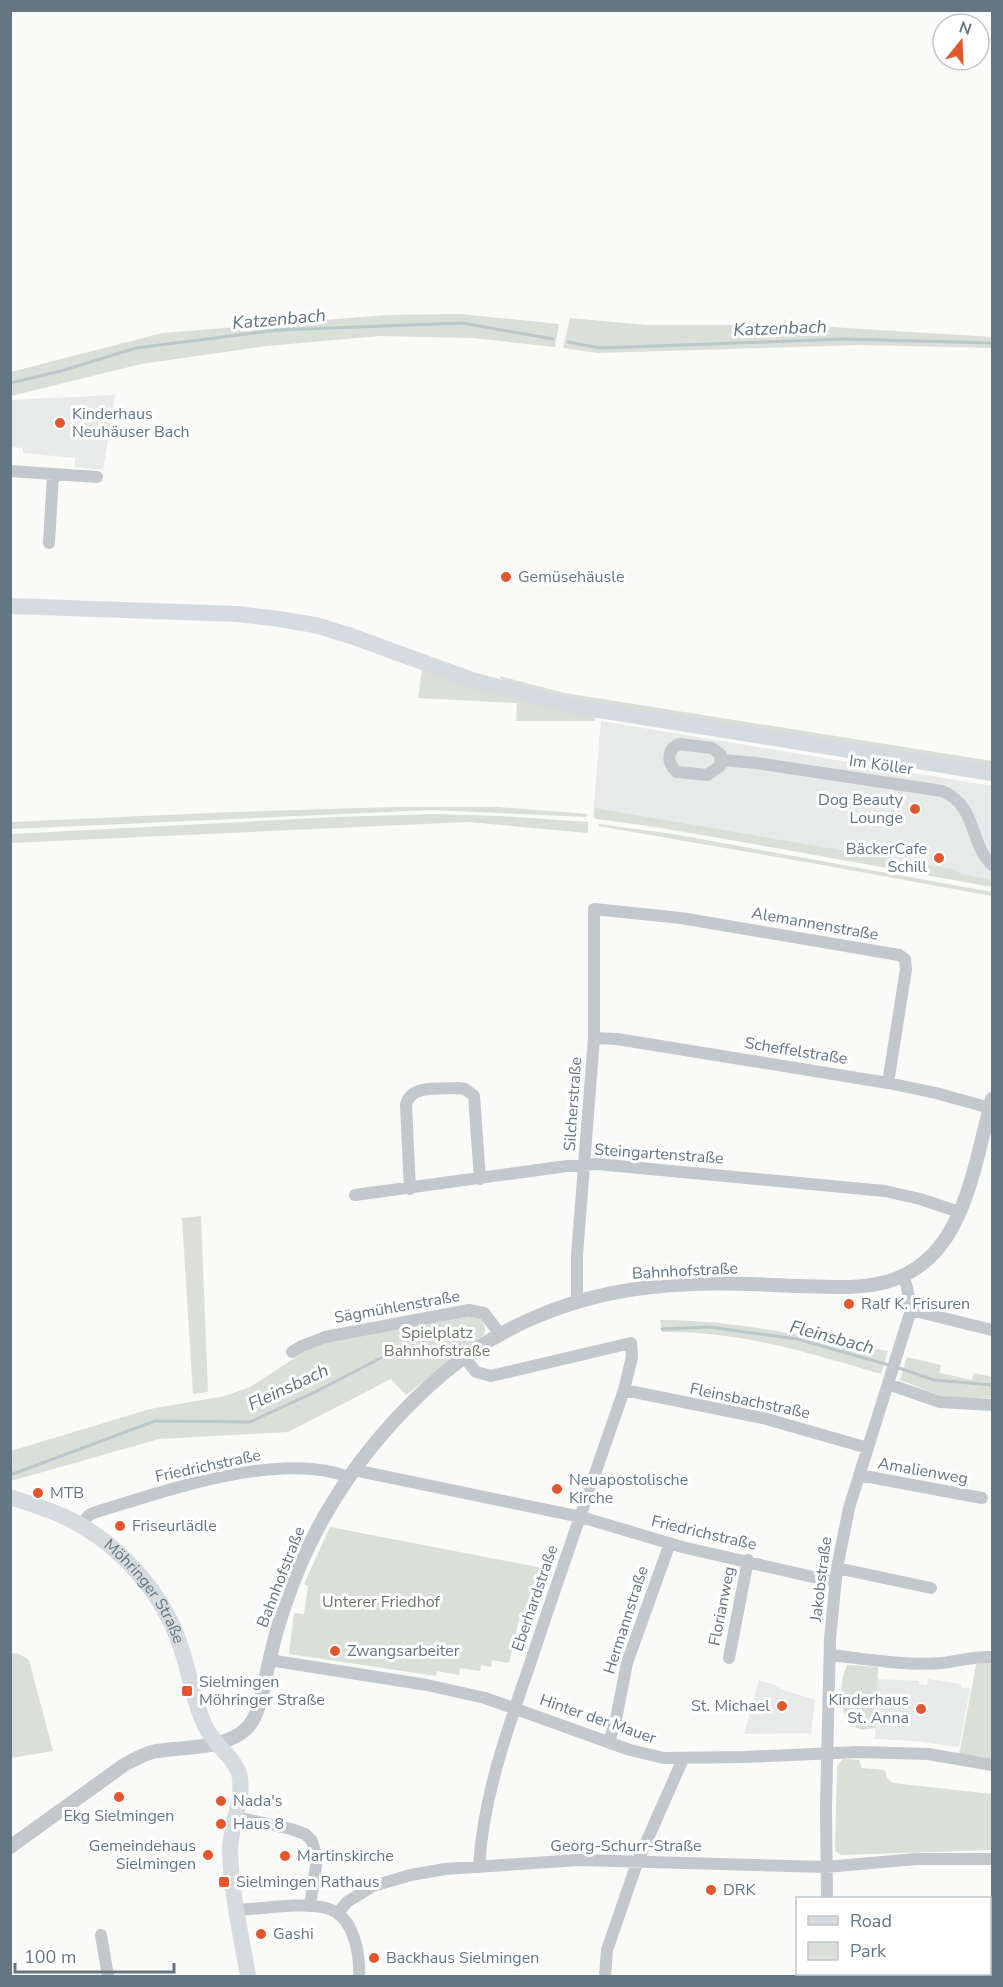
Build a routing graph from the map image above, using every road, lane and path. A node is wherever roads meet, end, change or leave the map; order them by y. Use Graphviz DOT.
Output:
graph roads {
  1 [pos="10,471"];
  2 [pos="53,474"];
  3 [pos="98,477"];
  4 [pos="49,543"];
  5 [pos="10,606"];
  6 [pos="722,760"];
  7 [pos="993,772"];
  8 [pos="993,866"];
  9 [pos="594,909"];
  10 [pos="594,1038"];
  11 [pos="888,1083"];
  12 [pos="991,1103"];
  13 [pos="585,1164"];
  14 [pos="480,1179"];
  15 [pos="410,1189"];
  16 [pos="356,1195"];
  17 [pos="959,1212"];
  18 [pos="903,1276"];
  19 [pos="577,1302"];
  20 [pos="911,1310"];
  21 [pos="993,1330"];
  22 [pos="500,1334"];
  23 [pos="292,1352"];
  24 [pos="464,1358"];
  25 [pos="889,1381"];
  26 [pos="624,1390"];
  27 [pos="993,1405"];
  28 [pos="868,1448"];
  29 [pos="352,1474"];
  30 [pos="860,1475"];
  31 [pos="10,1497"];
  32 [pos="982,1498"];
  33 [pos="581,1517"];
  34 [pos="81,1525"];
  35 [pos="670,1543"];
  36 [pos="748,1560"];
  37 [pos="837,1568"];
  38 [pos="835,1582"];
  39 [pos="931,1588"];
  40 [pos="831,1655"];
  41 [pos="729,1658"];
  42 [pos="993,1658"];
  43 [pos="269,1660"];
  44 [pos="515,1707"];
  45 [pos="609,1742"];
  46 [pos="215,1743"];
  47 [pos="828,1753"];
  48 [pos="683,1759"];
  49 [pos="993,1765"];
  50 [pos="236,1817"];
  51 [pos="10,1847"];
  52 [pos="993,1859"];
  53 [pos="637,1863"];
  54 [pos="479,1867"];
  55 [pos="826,1867"];
  56 [pos="827,1897"];
  57 [pos="310,1906"];
  58 [pos="237,1910"];
  59 [pos="338,1913"];
  60 [pos="101,1935"];
  61 [pos="108,1977"];
  62 [pos="248,1977"];
  63 [pos="359,1977"];
  64 [pos="605,1977"];
  1 -- 2 [label="street"];
  2 -- 3 [label="street"];
  2 -- 4 [label="street"];
  5 -- 7 [label="main road"];
  6 -- 8 [label="street, Im Köller"];
  9 -- 10 [label="street, Silcherstraße"];
  9 -- 11 [label="street, Alemannenstraße"];
  10 -- 11 [label="street, Scheffelstraße"];
  10 -- 13 [label="street, Silcherstraße"];
  11 -- 12 [label="street, Scheffelstraße"];
  12 -- 17 [label="street, Bahnhofstraße"];
  13 -- 14 [label="street, Steingartenstraße"];
  13 -- 17 [label="street, Steingartenstraße"];
  13 -- 19 [label="street, Silcherstraße"];
  14 -- 15 [label="street, Steingartenstraße"];
  14 -- 15 [label="street"];
  15 -- 16 [label="street, Steingartenstraße"];
  17 -- 18 [label="street, Bahnhofstraße"];
  18 -- 19 [label="street, Bahnhofstraße"];
  18 -- 20 [label="street, Jakobstraße"];
  19 -- 22 [label="street, Bahnhofstraße"];
  20 -- 21 [label="street"];
  20 -- 25 [label="street, Jakobstraße"];
  22 -- 23 [label="street, Sägmühlenstraße"];
  22 -- 24 [label="street, Bahnhofstraße"];
  24 -- 26 [label="street, Eberhardstraße"];
  24 -- 29 [label="street, Bahnhofstraße"];
  25 -- 27 [label="street"];
  25 -- 28 [label="street, Jakobstraße"];
  26 -- 28 [label="street, Fleinsbachstraße"];
  26 -- 33 [label="street, Eberhardstraße"];
  28 -- 30 [label="street, Jakobstraße"];
  29 -- 33 [label="street, Friedrichstraße"];
  29 -- 34 [label="street, Friedrichstraße"];
  29 -- 43 [label="street, Bahnhofstraße"];
  30 -- 32 [label="street, Amalienweg"];
  30 -- 37 [label="street, Jakobstraße"];
  31 -- 34 [label="main road, Möhringer Straße"];
  33 -- 35 [label="street, Friedrichstraße"];
  33 -- 44 [label="street, Eberhardstraße"];
  34 -- 46 [label="main road, Möhringer Straße"];
  35 -- 36 [label="street, Friedrichstraße"];
  35 -- 45 [label="street, Hermannstraße"];
  36 -- 38 [label="street, Friedrichstraße"];
  36 -- 41 [label="street, Florianweg"];
  37 -- 38 [label="street, Jakobstraße"];
  37 -- 39 [label="street"];
  38 -- 40 [label="street, Jakobstraße"];
  40 -- 42 [label="street"];
  40 -- 47 [label="street, Jakobstraße"];
  43 -- 44 [label="street, Hinter der Mauer"];
  43 -- 46 [label="street, Bahnhofstraße"];
  44 -- 45 [label="street, Hinter der Mauer"];
  44 -- 54 [label="street, Eberhardstraße"];
  45 -- 48 [label="street, Hinter der Mauer"];
  46 -- 50 [label="main road, Möhringer Straße"];
  46 -- 51 [label="street, Bahnhofstraße"];
  47 -- 48 [label="street, Hinter der Mauer"];
  47 -- 49 [label="street, Hinter der Mauer"];
  47 -- 55 [label="street, Jakobstraße"];
  48 -- 53 [label="street"];
  50 -- 57 [label="street"];
  50 -- 58 [label="main road"];
  52 -- 55 [label="street, Georg-Schurr-Straße"];
  53 -- 54 [label="street, Georg-Schurr-Straße"];
  53 -- 55 [label="street, Georg-Schurr-Straße"];
  53 -- 64 [label="street"];
  54 -- 59 [label="street, Georg-Schurr-Straße"];
  55 -- 56 [label="street, Jakobstraße"];
  57 -- 58 [label="street"];
  57 -- 59 [label="street"];
  58 -- 62 [label="main road"];
  59 -- 63 [label="street"];
  60 -- 61 [label="street"];
}
